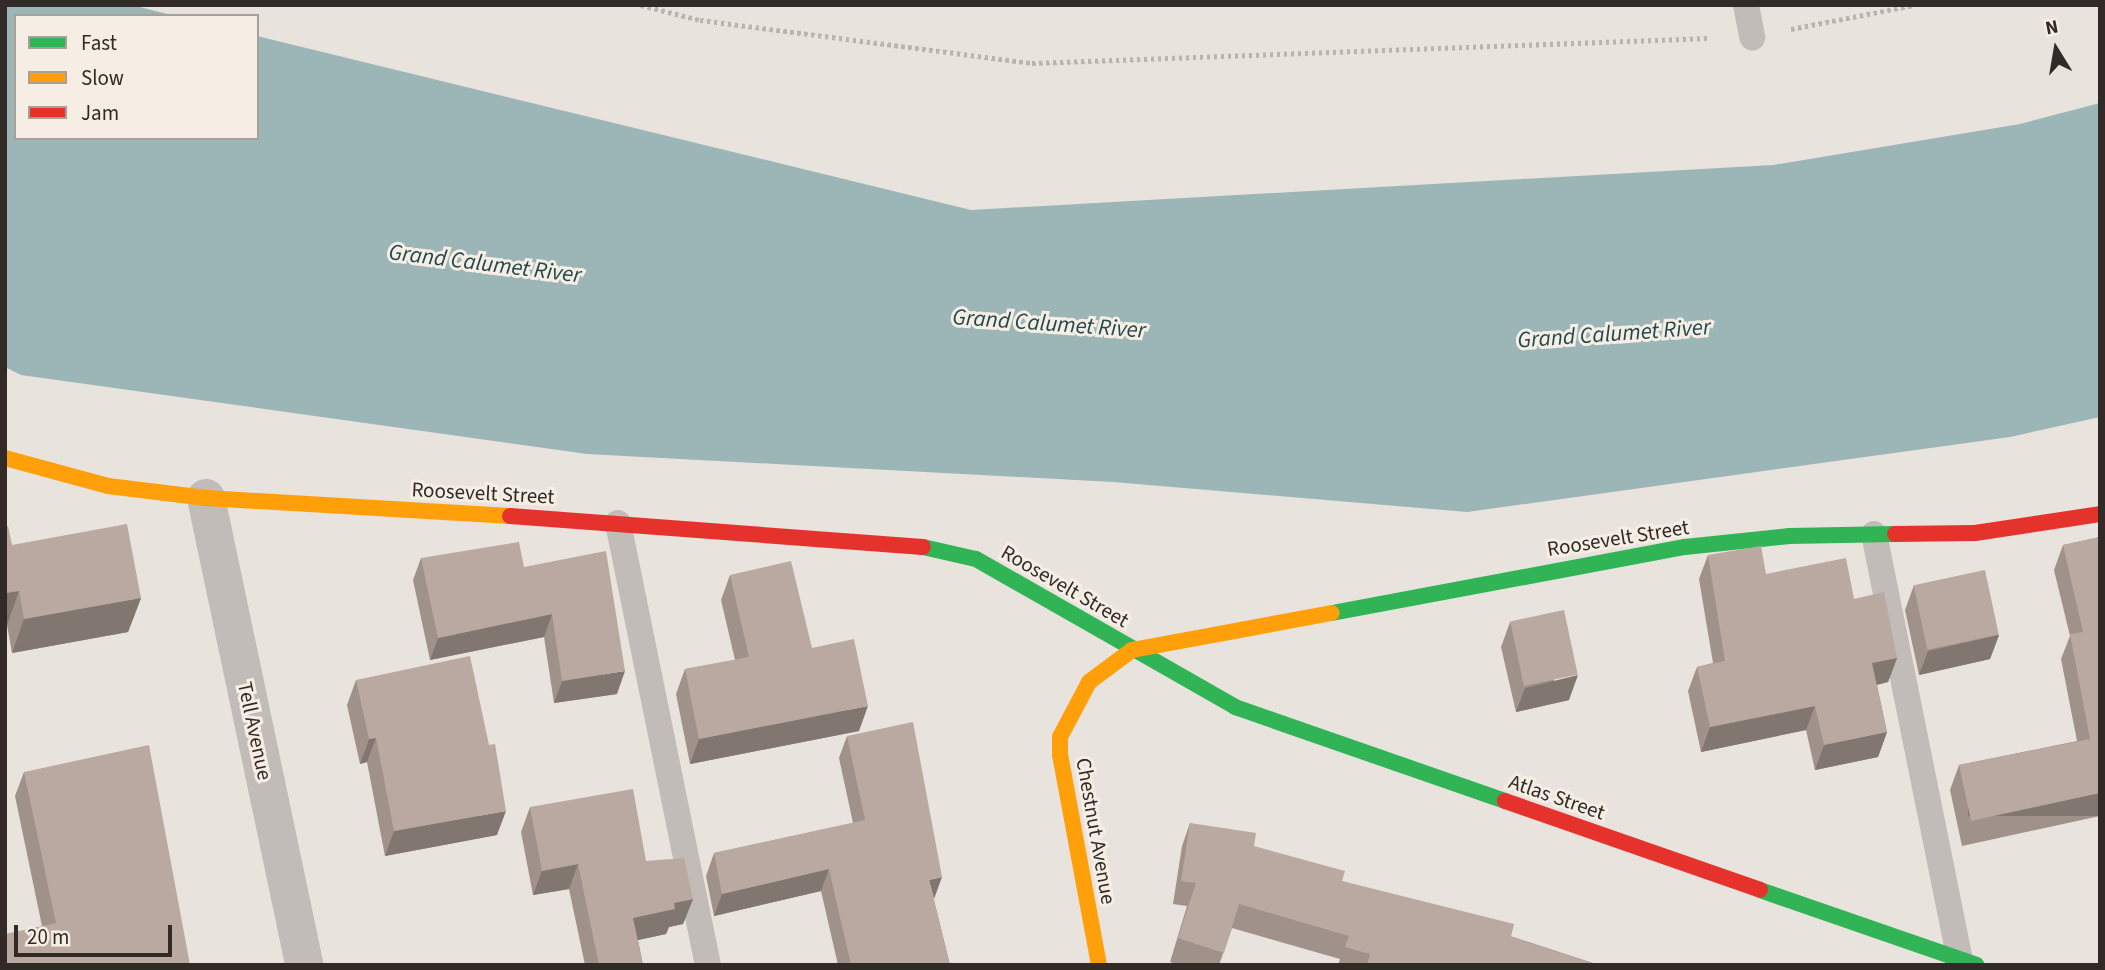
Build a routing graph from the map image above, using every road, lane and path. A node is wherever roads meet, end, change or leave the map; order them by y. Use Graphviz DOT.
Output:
graph roads {
  1 [pos="641,5"];
  2 [pos="1745,5"];
  3 [pos="1914,5"];
  4 [pos="1752,37"];
  5 [pos="5,458"];
  6 [pos="206,498"];
  7 [pos="2100,514"];
  8 [pos="618,523"];
  9 [pos="1874,534"];
  10 [pos="1132,650"];
  11 [pos="1968,962"];
  12 [pos="303,965"];
  13 [pos="708,965"];
  14 [pos="1099,965"];
  1 -- 4 [label="path"];
  2 -- 4 [label="lane"];
  3 -- 4 [label="path"];
  5 -- 6 [label="street, Roosevelt Street"];
  6 -- 8 [label="street, Roosevelt Street"];
  6 -- 12 [label="street, Tell Avenue"];
  7 -- 9 [label="street, Roosevelt Street"];
  8 -- 10 [label="street, Roosevelt Street"];
  8 -- 13 [label="lane"];
  9 -- 10 [label="street, Roosevelt Street"];
  9 -- 11 [label="lane"];
  10 -- 11 [label="street, Atlas Street"];
  10 -- 14 [label="street, Chestnut Avenue"];
}
